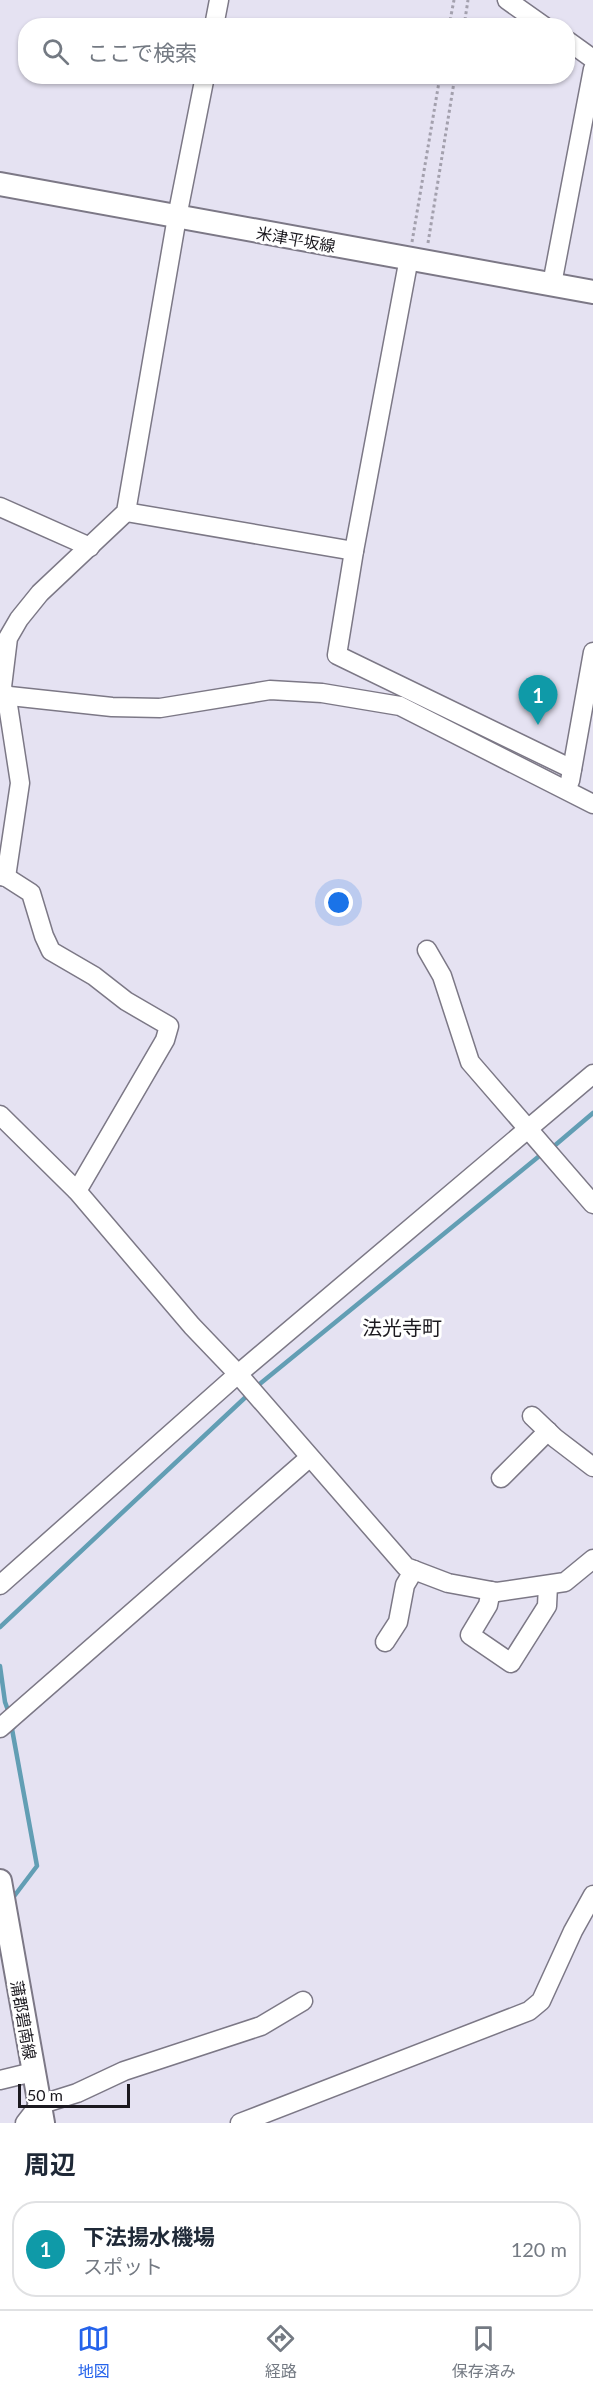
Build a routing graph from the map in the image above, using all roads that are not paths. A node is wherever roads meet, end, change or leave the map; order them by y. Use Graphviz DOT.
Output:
graph roads {
  1 [pos="219,0"];
  2 [pos="507,0"];
  3 [pos="216,18"];
  4 [pos="533,18"];
  5 [pos="575,47"];
  6 [pos="593,59"];
  7 [pos="593,69"];
  8 [pos="203,84"];
  9 [pos="0,184"];
  10 [pos="177,216"];
  11 [pos="409,258"];
  12 [pos="552,284"];
  13 [pos="593,292"];
  14 [pos="0,507"];
  15 [pos="126,512"];
  16 [pos="90,547"];
  17 [pos="354,551"];
  18 [pos="4,636"];
  19 [pos="593,652"];
  20 [pos="3,695"];
  21 [pos="572,769"];
  22 [pos="568,791"];
  23 [pos="593,804"];
  24 [pos="3,877"];
  25 [pos="427,950"];
  26 [pos="593,1074"];
  27 [pos="0,1115"];
  28 [pos="530,1129"];
  29 [pos="77,1191"];
  30 [pos="593,1204"];
  31 [pos="238,1374"];
  32 [pos="532,1416"];
  33 [pos="548,1431"];
  34 [pos="309,1458"];
  35 [pos="593,1467"];
  36 [pos="501,1478"];
  37 [pos="593,1559"];
  38 [pos="414,1570"];
  39 [pos="0,1585"];
  40 [pos="548,1586"];
  41 [pos="491,1591"];
  42 [pos="385,1642"];
  43 [pos="0,1728"];
  44 [pos="0,1881"];
  45 [pos="593,1895"];
  46 [pos="303,2001"];
  47 [pos="33,2072"];
  48 [pos="0,2080"];
  49 [pos="36,2117"];
  50 [pos="240,2123"];
  1 -- 3 [label="street"];
  2 -- 4 [label="street"];
  5 -- 6 [label="street"];
  7 -- 12 [label="street"];
  8 -- 10 [label="street"];
  9 -- 10 [label="main road, 米津平坂線"];
  10 -- 11 [label="main road, 米津平坂線"];
  10 -- 15 [label="street"];
  11 -- 12 [label="main road, 米津平坂線"];
  11 -- 17 [label="street"];
  12 -- 13 [label="main road, 米津平坂線"];
  14 -- 16 [label="street"];
  15 -- 16 [label="street"];
  15 -- 17 [label="street"];
  16 -- 18 [label="street"];
  17 -- 21 [label="street"];
  18 -- 20 [label="street"];
  19 -- 21 [label="street"];
  20 -- 22 [label="street"];
  20 -- 24 [label="street"];
  21 -- 22 [label="street"];
  22 -- 23 [label="street"];
  24 -- 29 [label="street"];
  25 -- 28 [label="street"];
  26 -- 28 [label="street"];
  27 -- 29 [label="street"];
  28 -- 30 [label="street"];
  28 -- 31 [label="street"];
  29 -- 31 [label="street"];
  31 -- 34 [label="street"];
  31 -- 39 [label="street"];
  32 -- 33 [label="street"];
  33 -- 35 [label="street"];
  33 -- 36 [label="street"];
  34 -- 38 [label="street"];
  34 -- 43 [label="street"];
  37 -- 40 [label="street"];
  38 -- 41 [label="street"];
  38 -- 42 [label="street"];
  40 -- 41 [label="street"];
  40 -- 41 [label="street"];
  44 -- 47 [label="main road, 蒲郡碧南線"];
  45 -- 50 [label="street"];
  46 -- 49 [label="street"];
  47 -- 48 [label="street"];
  47 -- 49 [label="main road, 蒲郡碧南線"];
}
